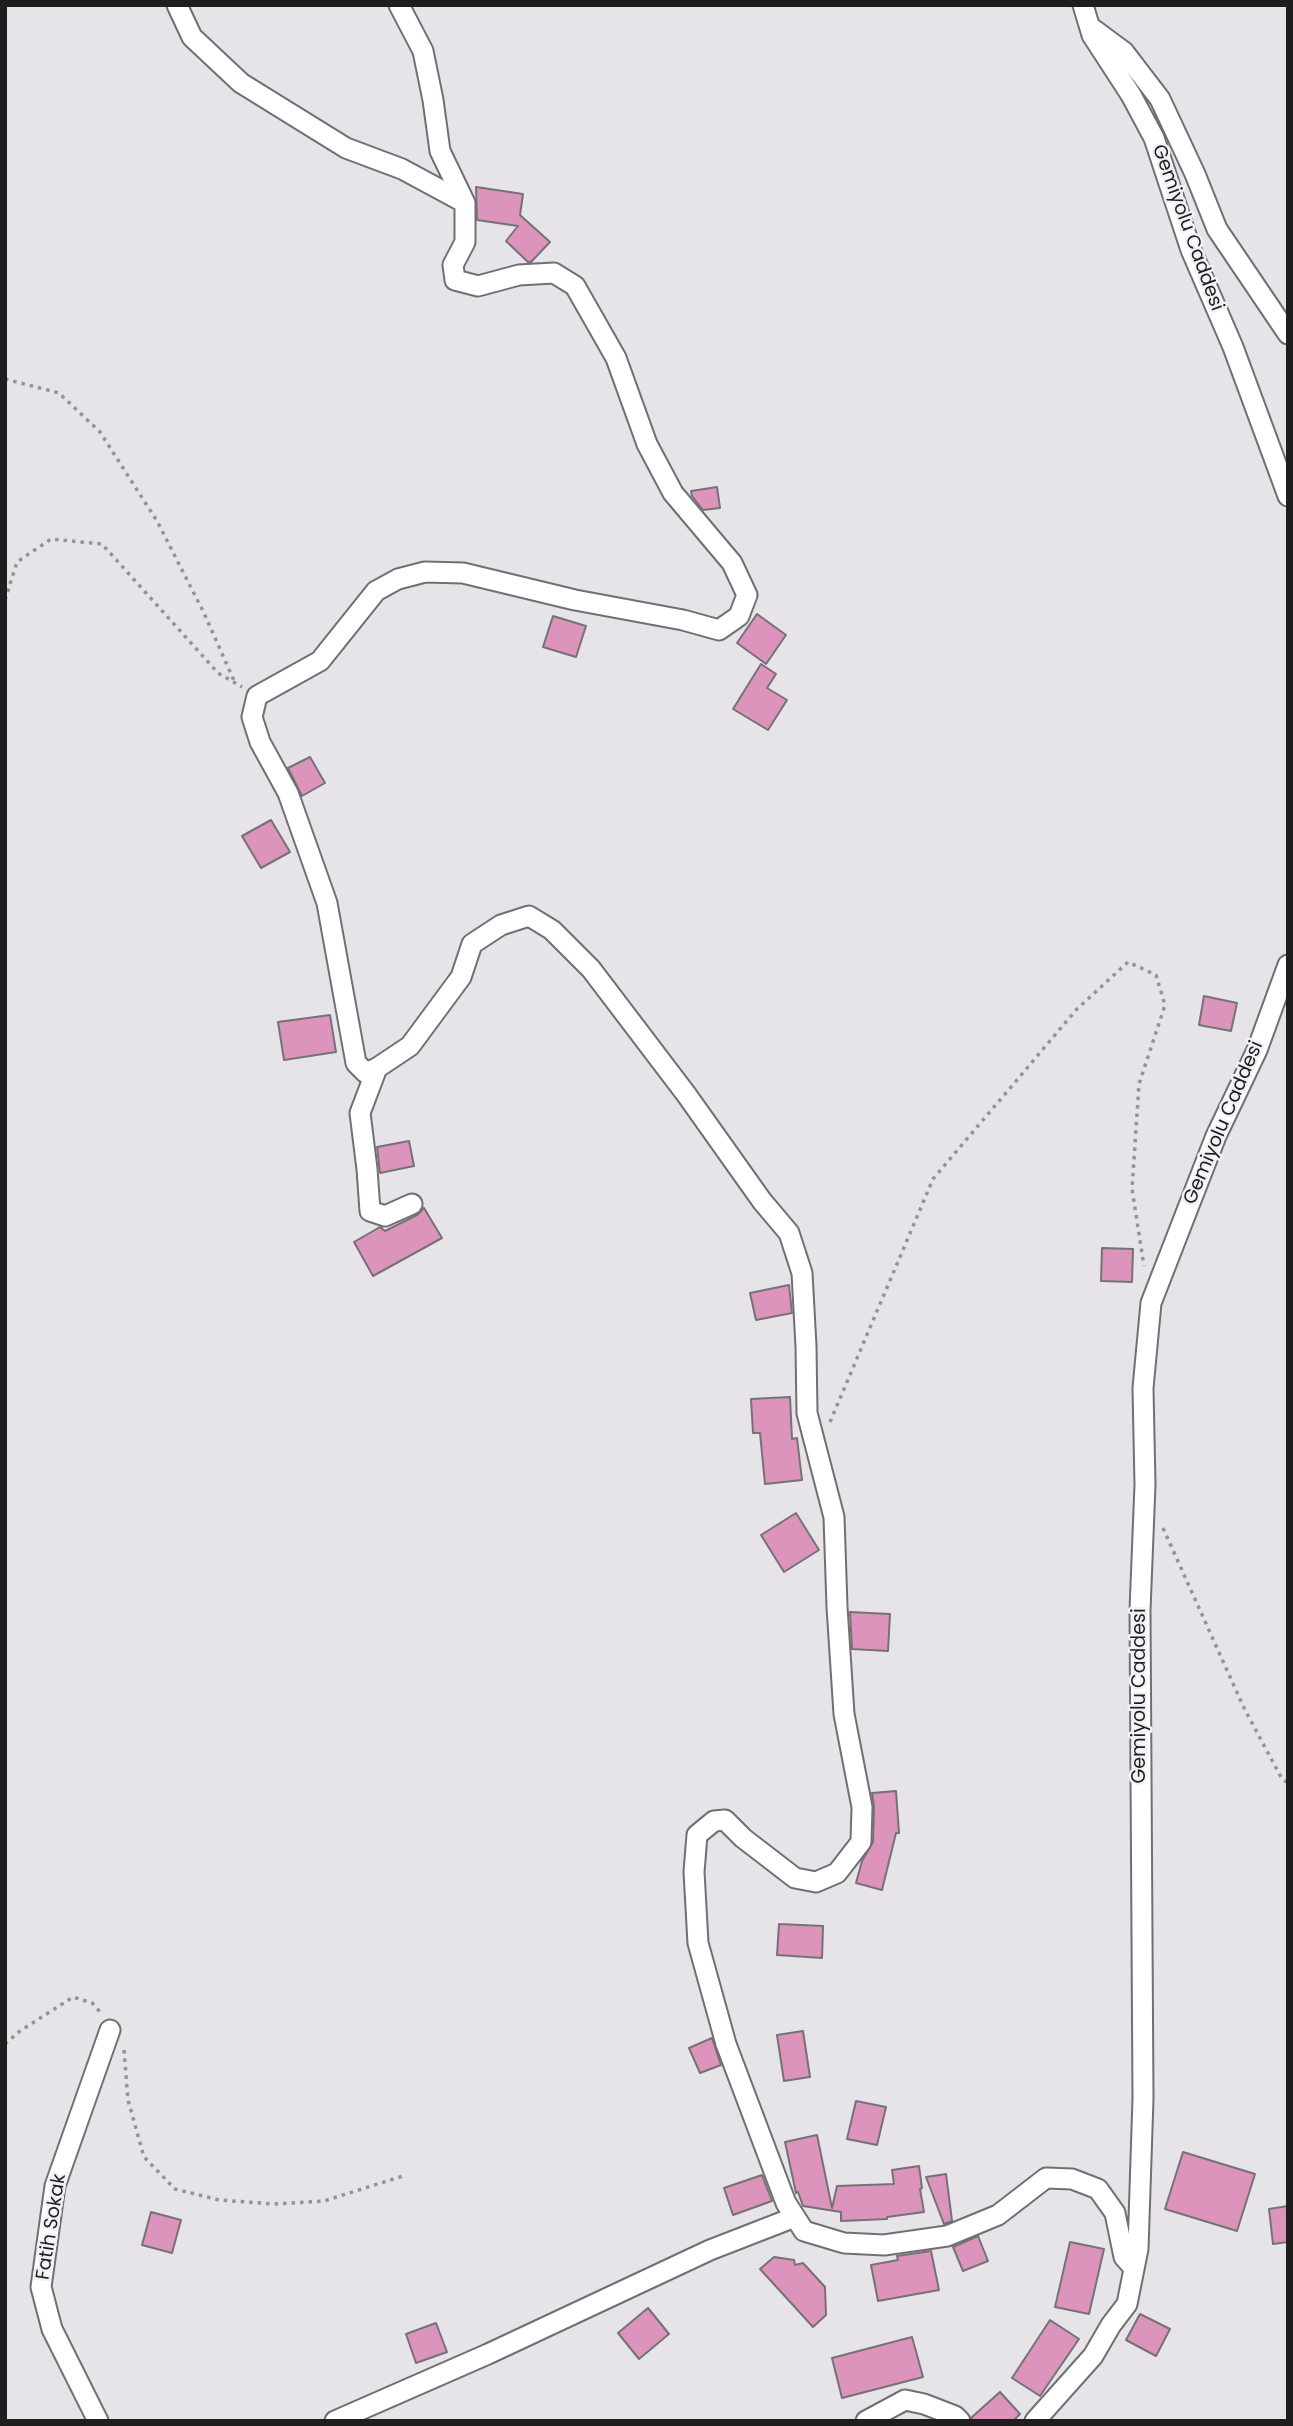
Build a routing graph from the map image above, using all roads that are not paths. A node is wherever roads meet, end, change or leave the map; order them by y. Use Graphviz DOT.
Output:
graph roads {
  1 [pos="177,5"];
  2 [pos="399,5"];
  3 [pos="1085,13"];
  4 [pos="465,203"];
  5 [pos="1288,334"];
  6 [pos="1288,496"];
  7 [pos="1288,965"];
  8 [pos="377,1068"];
  9 [pos="412,1204"];
  10 [pos="110,2030"];
  11 [pos="795,2217"];
  12 [pos="1134,2268"];
  13 [pos="98,2421"];
  14 [pos="335,2421"];
  15 [pos="866,2421"];
  16 [pos="960,2421"];
  17 [pos="1035,2421"];
  1 -- 4 [label="street"];
  2 -- 4 [label="street"];
  3 -- 5 [label="street"];
  3 -- 6 [label="street, Gemiyolu Caddesi"];
  4 -- 8 [label="street"];
  7 -- 12 [label="street, Gemiyolu Caddesi"];
  8 -- 9 [label="street"];
  8 -- 11 [label="street"];
  10 -- 13 [label="street, Fatih Sokak"];
  11 -- 12 [label="street"];
  11 -- 14 [label="street"];
  12 -- 17 [label="street, Gemiyolu Caddesi"];
  15 -- 16 [label="street"];
}
